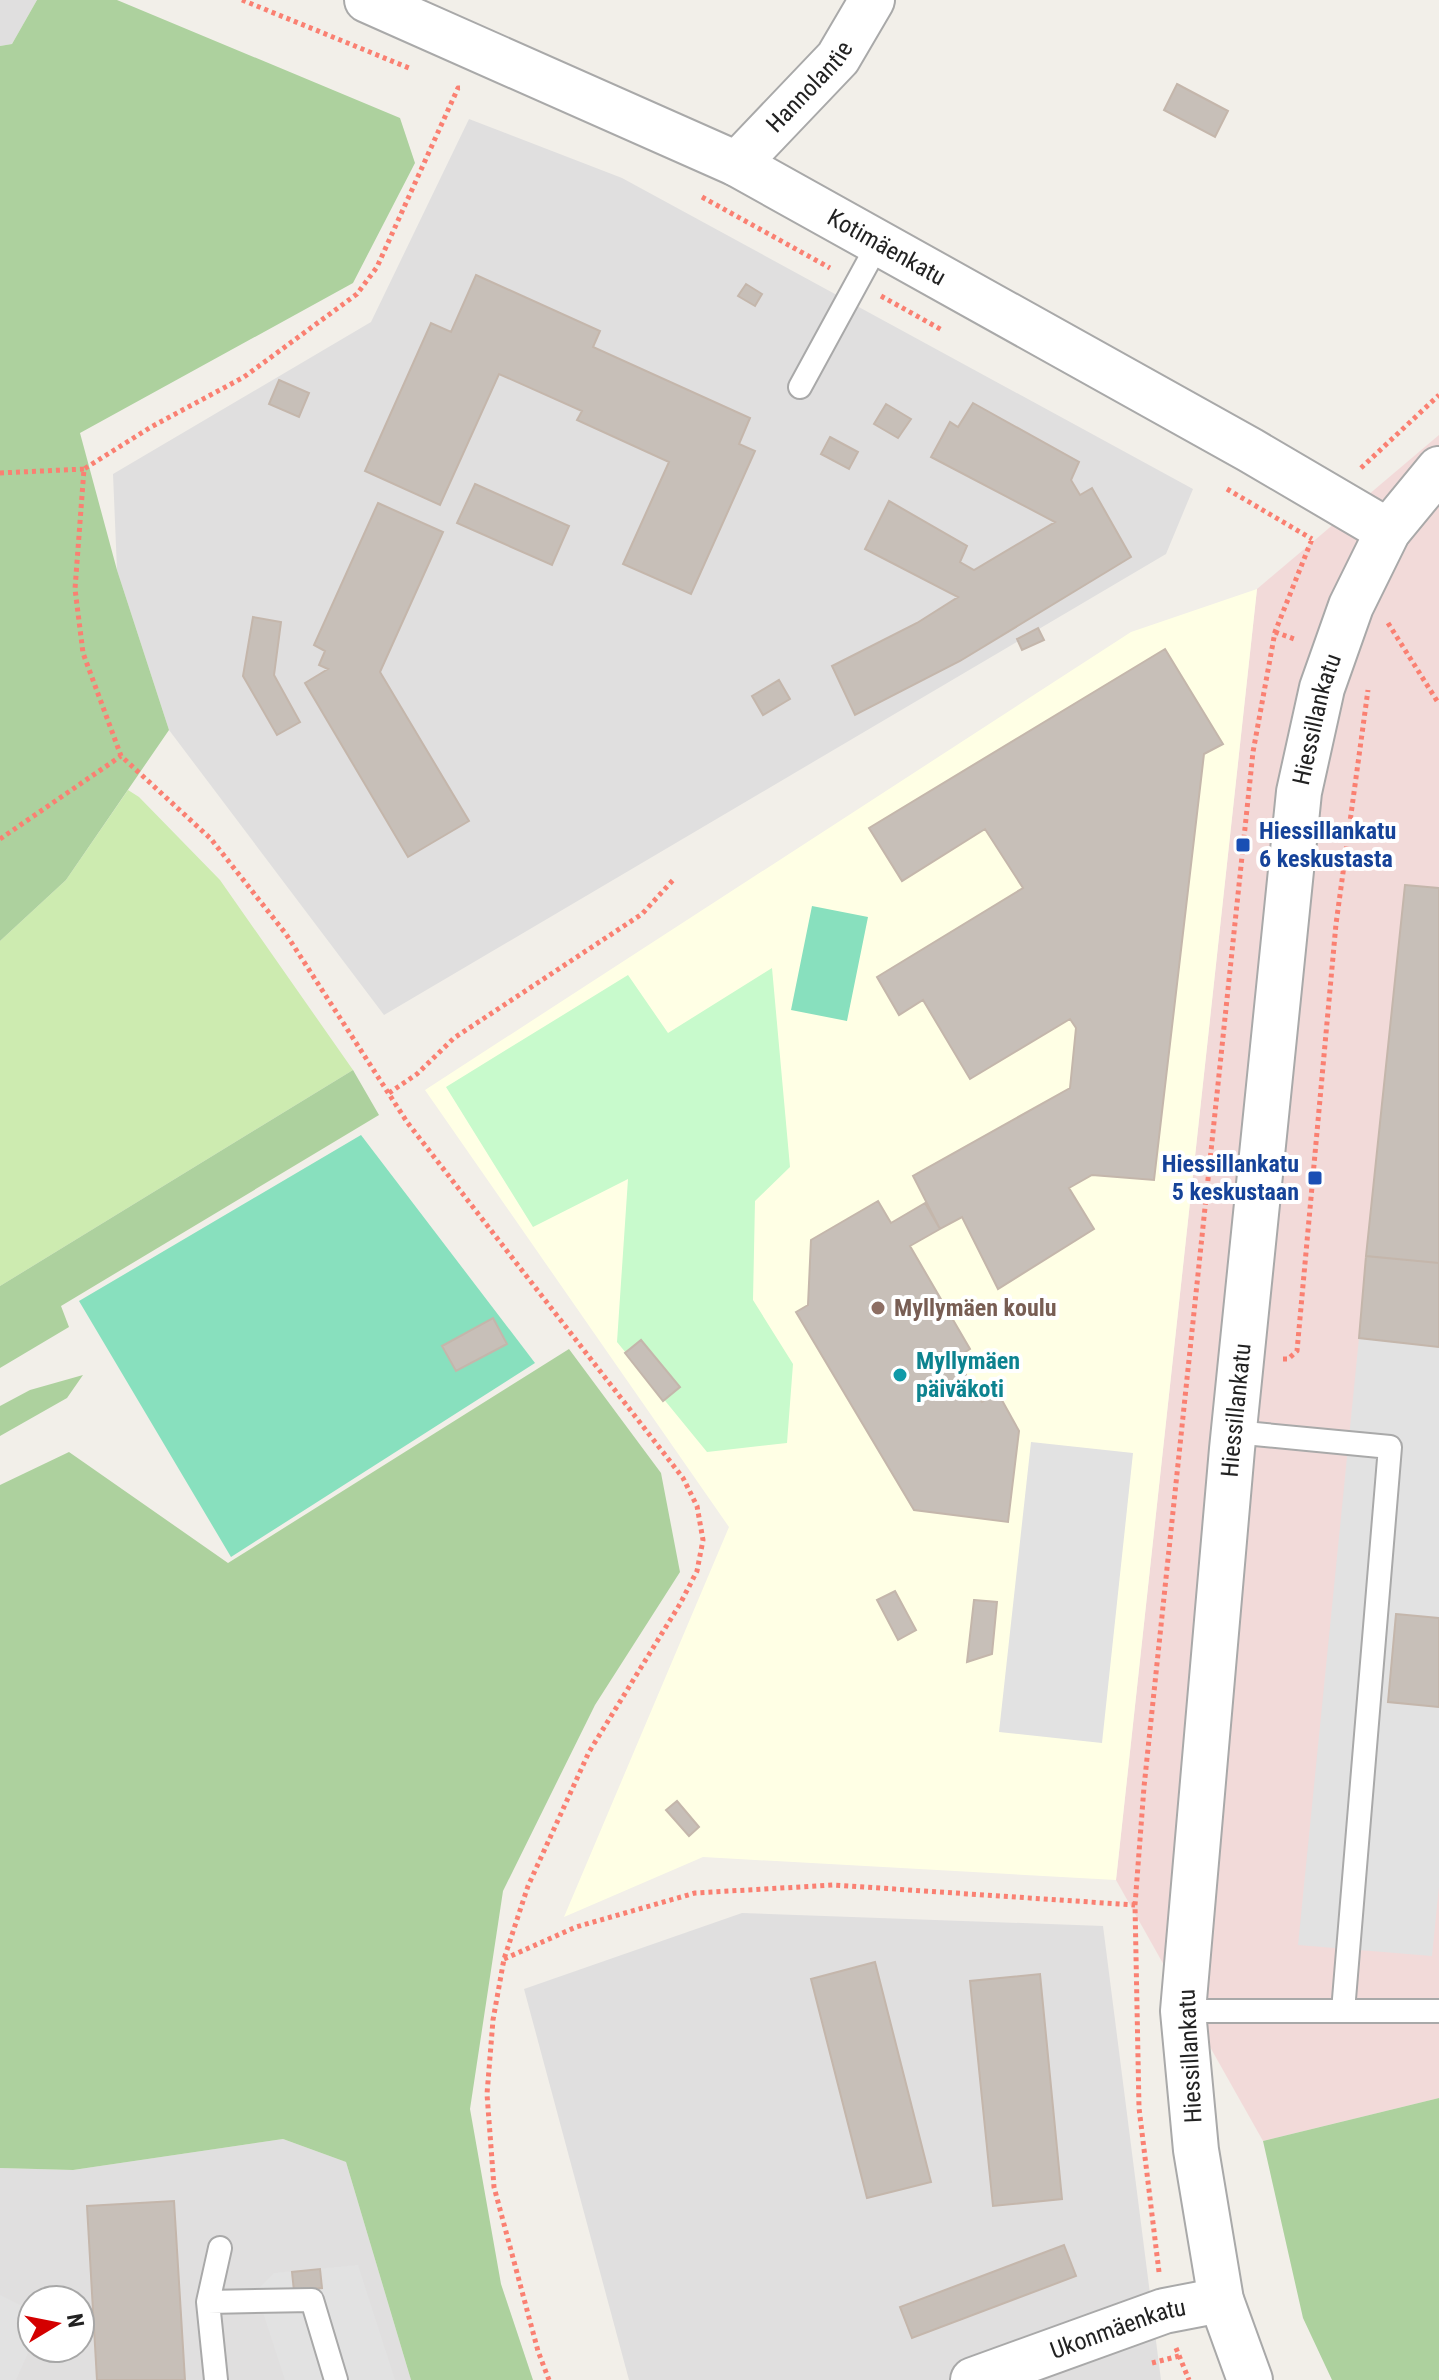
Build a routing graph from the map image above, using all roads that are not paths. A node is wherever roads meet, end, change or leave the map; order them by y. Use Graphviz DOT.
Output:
graph roads {
  1 [pos="367,0"];
  2 [pos="872,0"];
  3 [pos="737,164"];
  4 [pos="878,244"];
  5 [pos="800,387"];
  6 [pos="1439,469"];
  7 [pos="1388,531"];
  8 [pos="1234,1432"];
  9 [pos="1183,2011"];
  10 [pos="1343,2011"];
  11 [pos="1439,2011"];
  12 [pos="220,2248"];
  13 [pos="1221,2300"];
  14 [pos="208,2302"];
  15 [pos="216,2380"];
  16 [pos="336,2380"];
  17 [pos="973,2380"];
  18 [pos="1250,2380"];
  1 -- 3 [label="street, Kotimäenkatu"];
  2 -- 3 [label="street, Hannolantie"];
  3 -- 4 [label="street, Kotimäenkatu"];
  4 -- 5 [label="lane"];
  4 -- 7 [label="street, Kotimäenkatu"];
  6 -- 7 [label="street, Hiessillankatu"];
  7 -- 8 [label="street, Hiessillankatu"];
  8 -- 9 [label="street, Hiessillankatu"];
  8 -- 10 [label="lane"];
  9 -- 10 [label="lane"];
  9 -- 13 [label="street, Hiessillankatu"];
  10 -- 11 [label="lane"];
  12 -- 14 [label="lane"];
  13 -- 17 [label="street, Ukonmäenkatu"];
  13 -- 18 [label="street, Hiessillankatu"];
  14 -- 15 [label="lane"];
  14 -- 16 [label="lane"];
}
